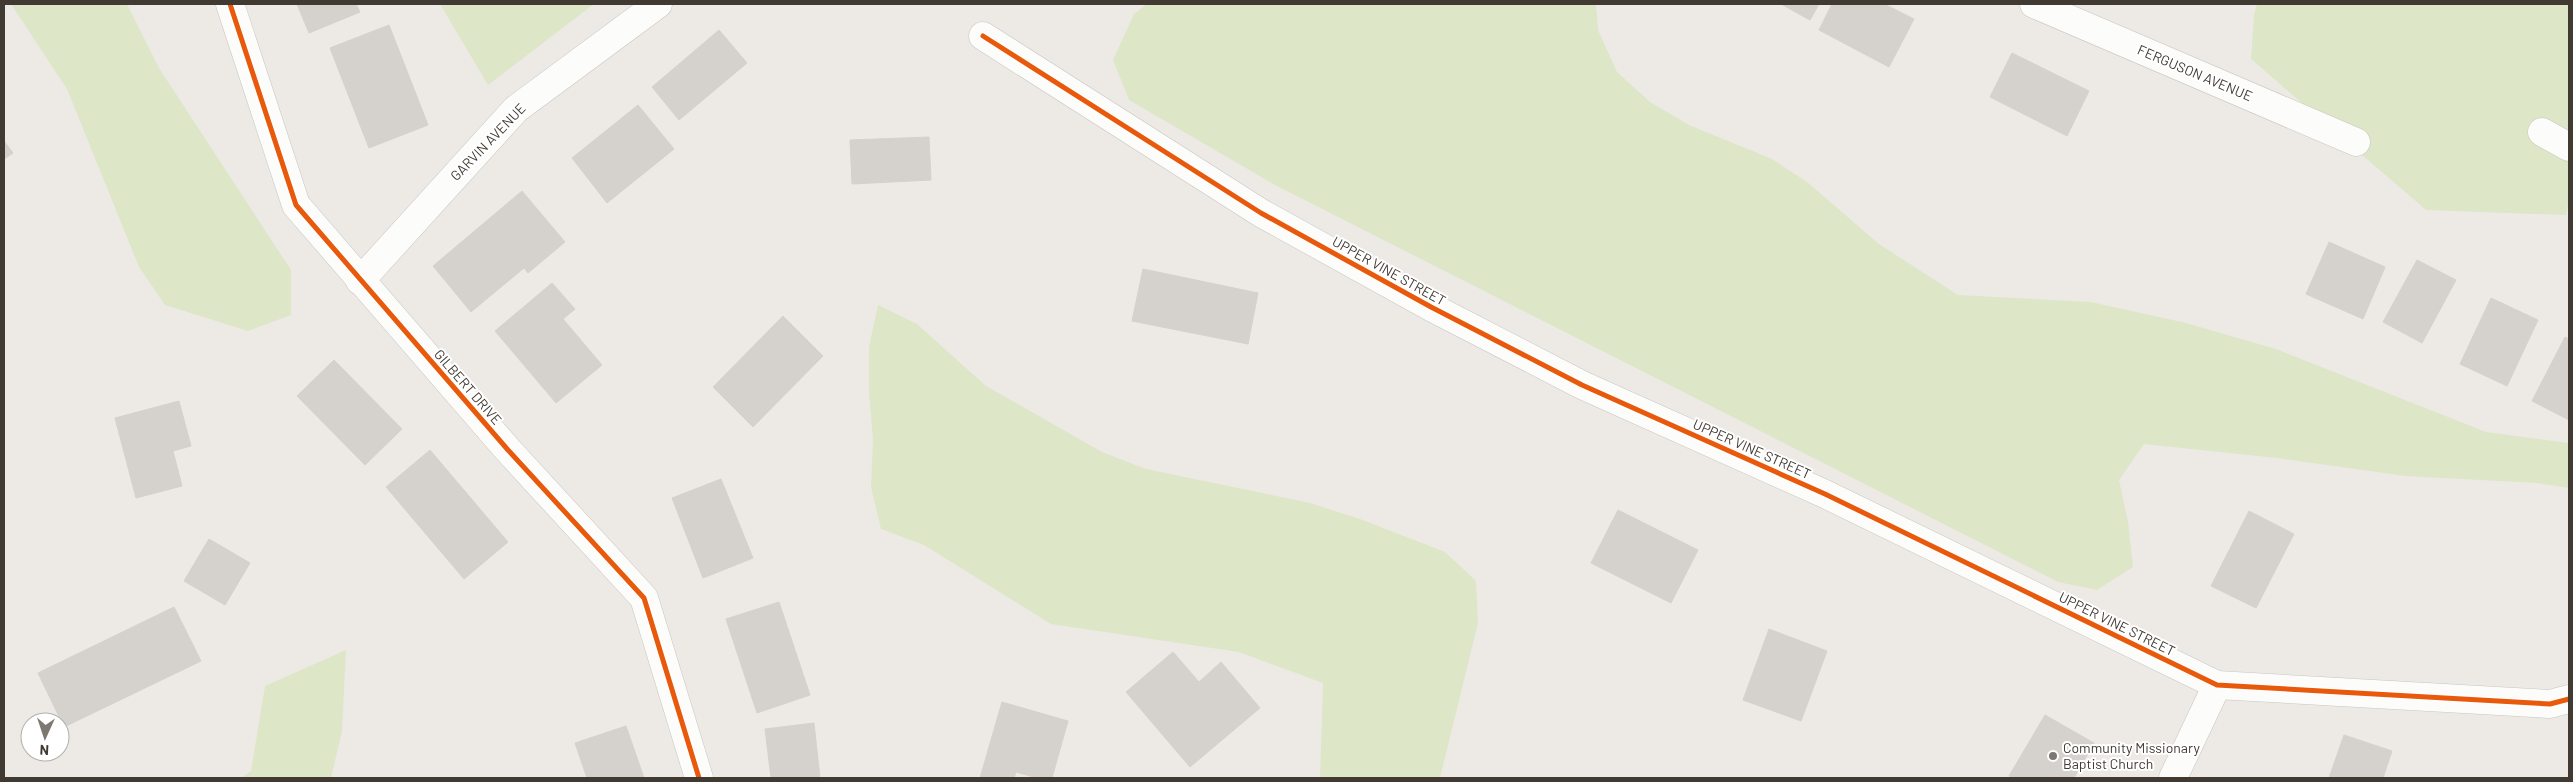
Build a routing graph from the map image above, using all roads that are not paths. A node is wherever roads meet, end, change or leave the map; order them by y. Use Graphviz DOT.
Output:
graph roads {
  1 [pos="230,4"];
  2 [pos="658,4"];
  3 [pos="2034,4"];
  4 [pos="983,36"];
  5 [pos="2542,132"];
  6 [pos="2356,142"];
  7 [pos="2569,147"];
  8 [pos="360,281"];
  9 [pos="2218,686"];
  10 [pos="2569,699"];
  11 [pos="698,778"];
  12 [pos="2173,778"];
  1 -- 8 [label="street, GILBERT DRIVE"];
  2 -- 8 [label="street, GARVIN AVENUE"];
  3 -- 6 [label="street, FERGUSON AVENUE"];
  4 -- 9 [label="street, UPPER VINE STREET"];
  5 -- 7 [label="street"];
  8 -- 11 [label="street, GILBERT DRIVE"];
  9 -- 10 [label="street, UPPER VINE STREET"];
  9 -- 12 [label="street"];
}
